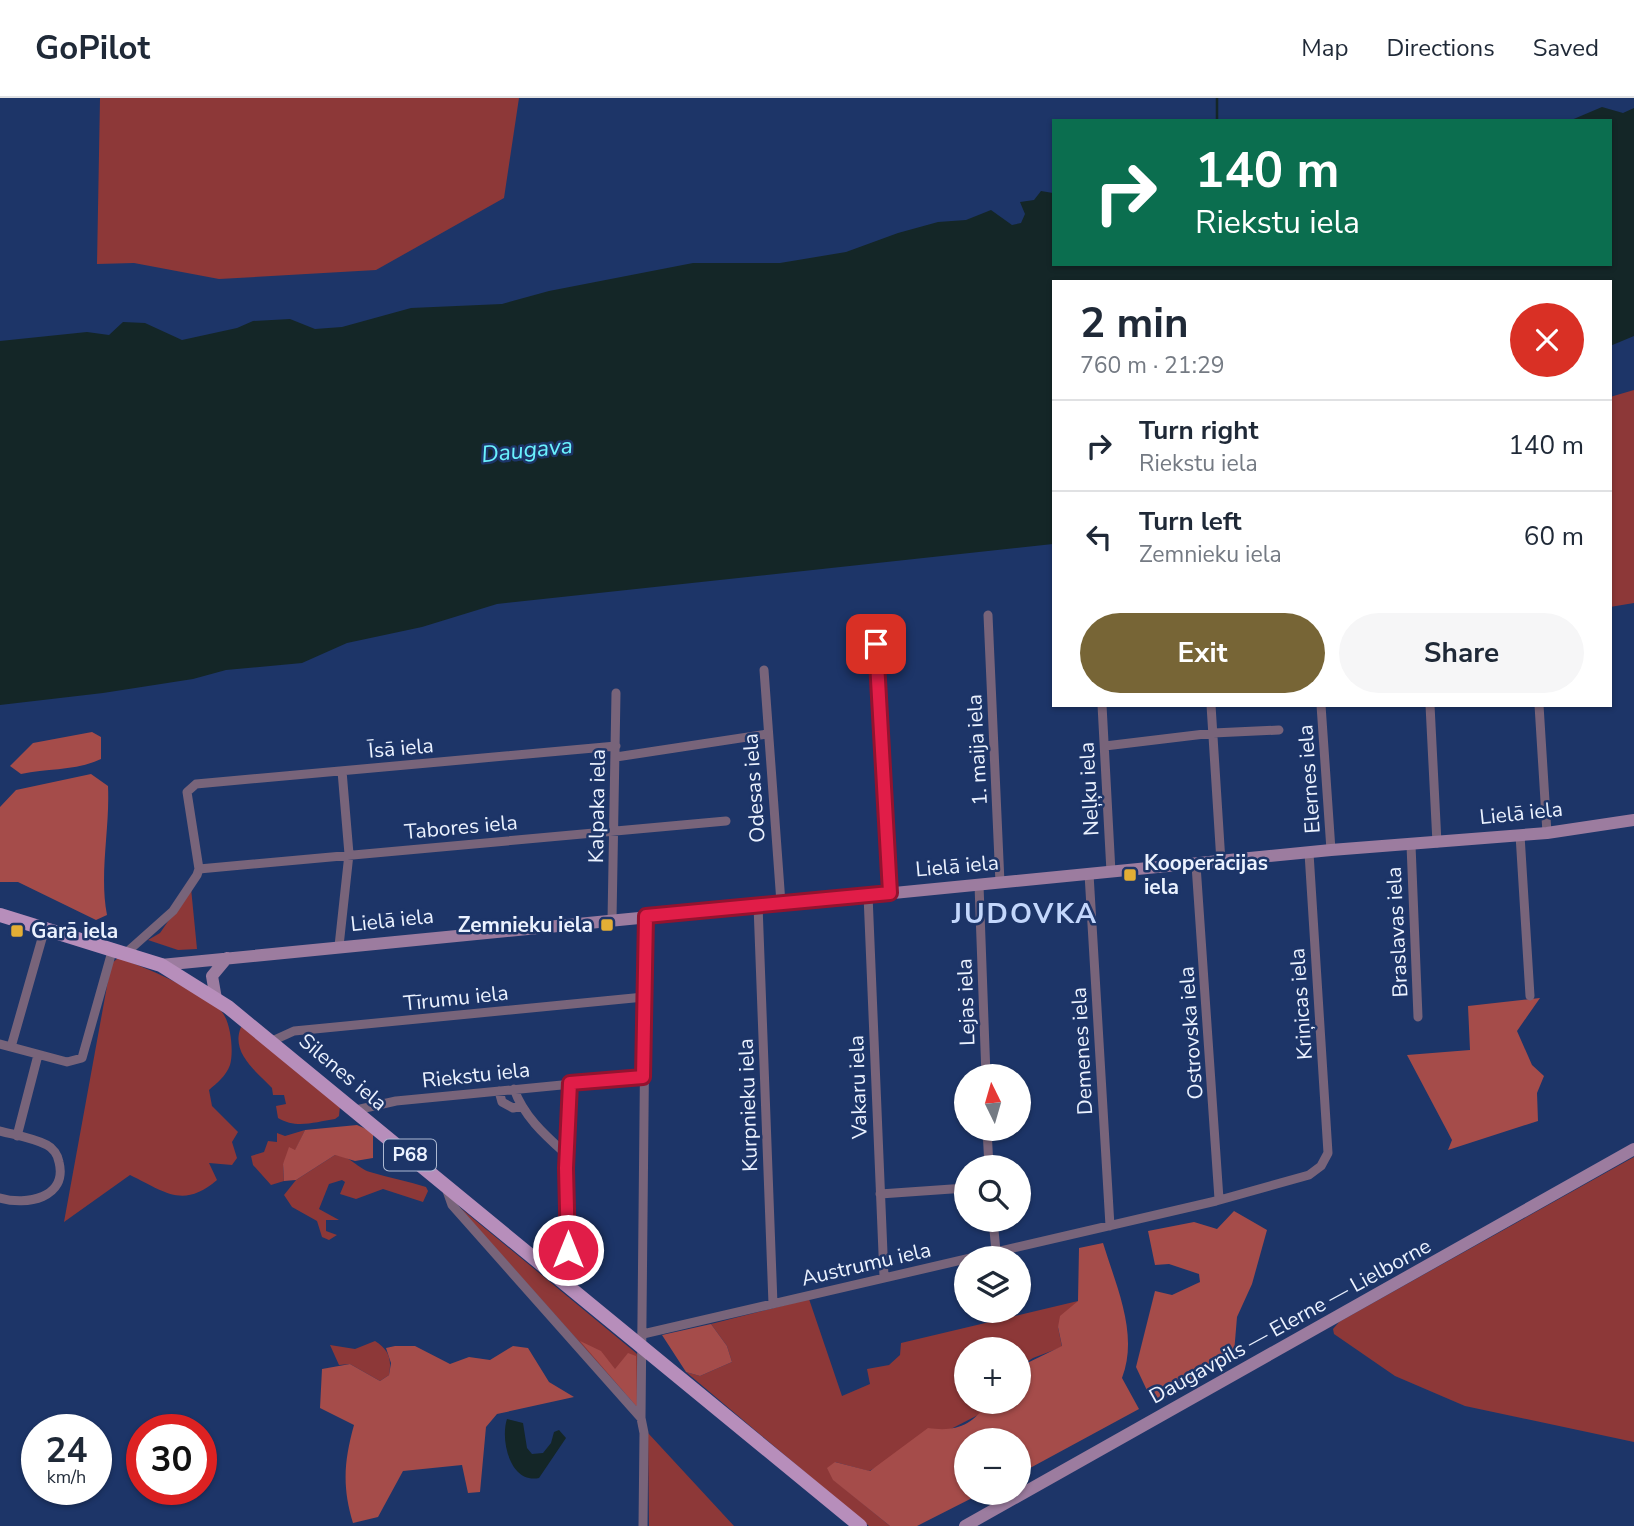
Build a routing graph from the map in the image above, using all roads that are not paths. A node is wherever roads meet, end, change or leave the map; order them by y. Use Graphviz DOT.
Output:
graph roads {
  1 [pos="988,615"];
  2 [pos="876,644"];
  3 [pos="764,670"];
  4 [pos="616,693"];
  5 [pos="1102,707"];
  6 [pos="1211,707"];
  7 [pos="1321,707"];
  8 [pos="1430,707"];
  9 [pos="1539,707"];
  10 [pos="1279,730"];
  11 [pos="1213,733"];
  12 [pos="767,734"];
  13 [pos="616,746"];
  14 [pos="1105,746"];
  15 [pos="616,757"];
  16 [pos="342,771"];
  17 [pos="726,821"];
  18 [pos="1633,821"];
  19 [pos="614,831"];
  20 [pos="1547,833"];
  21 [pos="1520,835"];
  22 [pos="1437,843"];
  23 [pos="1411,845"];
  24 [pos="1332,850"];
  25 [pos="1309,853"];
  26 [pos="349,854"];
  27 [pos="1221,862"];
  28 [pos="1196,865"];
  29 [pos="199,869"];
  30 [pos="1111,872"];
  31 [pos="1089,874"];
  32 [pos="1000,883"];
  33 [pos="979,885"];
  34 [pos="890,893"];
  35 [pos="868,895"];
  36 [pos="781,903"];
  37 [pos="758,905"];
  38 [pos="0,915"];
  39 [pos="646,916"];
  40 [pos="612,920"];
  41 [pos="45,928"];
  42 [pos="338,946"];
  43 [pos="120,950"];
  44 [pos="227,958"];
  45 [pos="161,965"];
  46 [pos="1530,996"];
  47 [pos="644,997"];
  48 [pos="216,999"];
  49 [pos="1418,1017"];
  50 [pos="272,1041"];
  51 [pos="0,1044"];
  52 [pos="11,1047"];
  53 [pos="38,1055"];
  54 [pos="986,1064"];
  55 [pos="643,1077"];
  56 [pos="570,1083"];
  57 [pos="514,1089"];
  58 [pos="499,1091"];
  59 [pos="522,1106"];
  60 [pos="356,1110"];
  61 [pos="0,1131"];
  62 [pos="17,1136"];
  63 [pos="1634,1149"];
  64 [pos="1328,1153"];
  65 [pos="567,1155"];
  66 [pos="444,1183"];
  67 [pos="954,1189"];
  68 [pos="880,1194"];
  69 [pos="0,1198"];
  70 [pos="1220,1199"];
  71 [pos="1110,1226"];
  72 [pos="1019,1246"];
  73 [pos="954,1261"];
  74 [pos="884,1278"];
  75 [pos="559,1281"];
  76 [pos="773,1304"];
  77 [pos="645,1346"];
  78 [pos="641,1418"];
  79 [pos="643,1526"];
  80 [pos="860,1526"];
  81 [pos="965,1526"];
  1 -- 32 [label="street, 1. maija iela"];
  2 -- 34 [label="street"];
  3 -- 12 [label="street, Odesas iela"];
  4 -- 13 [label="street, Kalpaka iela"];
  5 -- 14 [label="street, Neļķu iela"];
  6 -- 11 [label="street"];
  7 -- 24 [label="street, Elernes iela"];
  8 -- 22 [label="street"];
  9 -- 20 [label="street"];
  10 -- 11 [label="street"];
  11 -- 14 [label="street"];
  11 -- 27 [label="street"];
  12 -- 15 [label="street"];
  12 -- 36 [label="street, Odesas iela"];
  13 -- 15 [label="street, Kalpaka iela"];
  13 -- 16 [label="street, Īsā iela"];
  14 -- 30 [label="street, Neļķu iela"];
  15 -- 19 [label="street, Kalpaka iela"];
  16 -- 26 [label="street"];
  16 -- 29 [label="street, Īsā iela"];
  17 -- 19 [label="street, Tabores iela"];
  18 -- 20 [label="street, Lielā iela"];
  19 -- 26 [label="street, Tabores iela"];
  19 -- 40 [label="street, Kalpaka iela"];
  20 -- 21 [label="street, Lielā iela"];
  21 -- 22 [label="street, Lielā iela"];
  21 -- 46 [label="street"];
  22 -- 23 [label="street, Lielā iela"];
  23 -- 24 [label="street, Lielā iela"];
  23 -- 49 [label="street, Braslavas iela"];
  24 -- 25 [label="street, Lielā iela"];
  25 -- 27 [label="street, Lielā iela"];
  25 -- 64 [label="street, Kriņicas iela"];
  26 -- 29 [label="street, Tabores iela"];
  26 -- 42 [label="street"];
  27 -- 28 [label="street, Lielā iela"];
  28 -- 30 [label="street, Lielā iela"];
  28 -- 70 [label="street, Ostrovska iela"];
  29 -- 43 [label="street"];
  30 -- 31 [label="street, Lielā iela"];
  31 -- 32 [label="street, Lielā iela"];
  31 -- 71 [label="street, Demenes iela"];
  32 -- 33 [label="street, Lielā iela"];
  33 -- 34 [label="street, Lielā iela"];
  33 -- 54 [label="street, Lejas iela"];
  34 -- 35 [label="street, Lielā iela"];
  35 -- 36 [label="street, Lielā iela"];
  35 -- 68 [label="street, Vakaru iela"];
  36 -- 37 [label="street, Lielā iela"];
  37 -- 39 [label="street, Lielā iela"];
  37 -- 76 [label="street, Kurpnieku iela"];
  38 -- 41 [label="main road, Lielā iela / P68"];
  39 -- 40 [label="street, Lielā iela"];
  39 -- 47 [label="street"];
  40 -- 42 [label="street, Lielā iela"];
  41 -- 43 [label="main road, Lielā iela / P68"];
  41 -- 52 [label="street"];
  42 -- 44 [label="street, Lielā iela"];
  43 -- 45 [label="main road, Lielā iela / P68"];
  43 -- 53 [label="street"];
  44 -- 45 [label="street, Lielā iela"];
  44 -- 48 [label="street"];
  45 -- 48 [label="main road, Silenes iela / P68"];
  47 -- 50 [label="street, Tīrumu iela"];
  47 -- 55 [label="street"];
  48 -- 50 [label="main road, Silenes iela / P68"];
  50 -- 60 [label="main road, Silenes iela / P68"];
  51 -- 52 [label="street"];
  52 -- 53 [label="street"];
  53 -- 62 [label="street"];
  55 -- 56 [label="street, Riekstu iela"];
  55 -- 77 [label="street"];
  56 -- 57 [label="street, Riekstu iela"];
  56 -- 65 [label="street"];
  57 -- 58 [label="street, Riekstu iela"];
  57 -- 59 [label="street"];
  58 -- 59 [label="street"];
  58 -- 60 [label="street, Riekstu iela"];
  59 -- 65 [label="street"];
  60 -- 66 [label="main road, Silenes iela / P68"];
  61 -- 62 [label="street"];
  62 -- 69 [label="street"];
  63 -- 81 [label="street, Daugavpils — Elerne — Lielborne"];
  64 -- 70 [label="street, Austrumu iela"];
  65 -- 75 [label="street"];
  66 -- 75 [label="main road, Silenes iela / P68"];
  66 -- 78 [label="street"];
  67 -- 68 [label="street"];
  68 -- 74 [label="street, Vakaru iela"];
  70 -- 71 [label="street, Austrumu iela"];
  71 -- 72 [label="street, Austrumu iela"];
  73 -- 74 [label="street, Austrumu iela"];
  74 -- 76 [label="street, Austrumu iela"];
  75 -- 77 [label="main road, Silenes iela / P68"];
  76 -- 77 [label="street, Austrumu iela"];
  77 -- 78 [label="street"];
  77 -- 80 [label="main road, P68"];
  78 -- 79 [label="street"];
}
